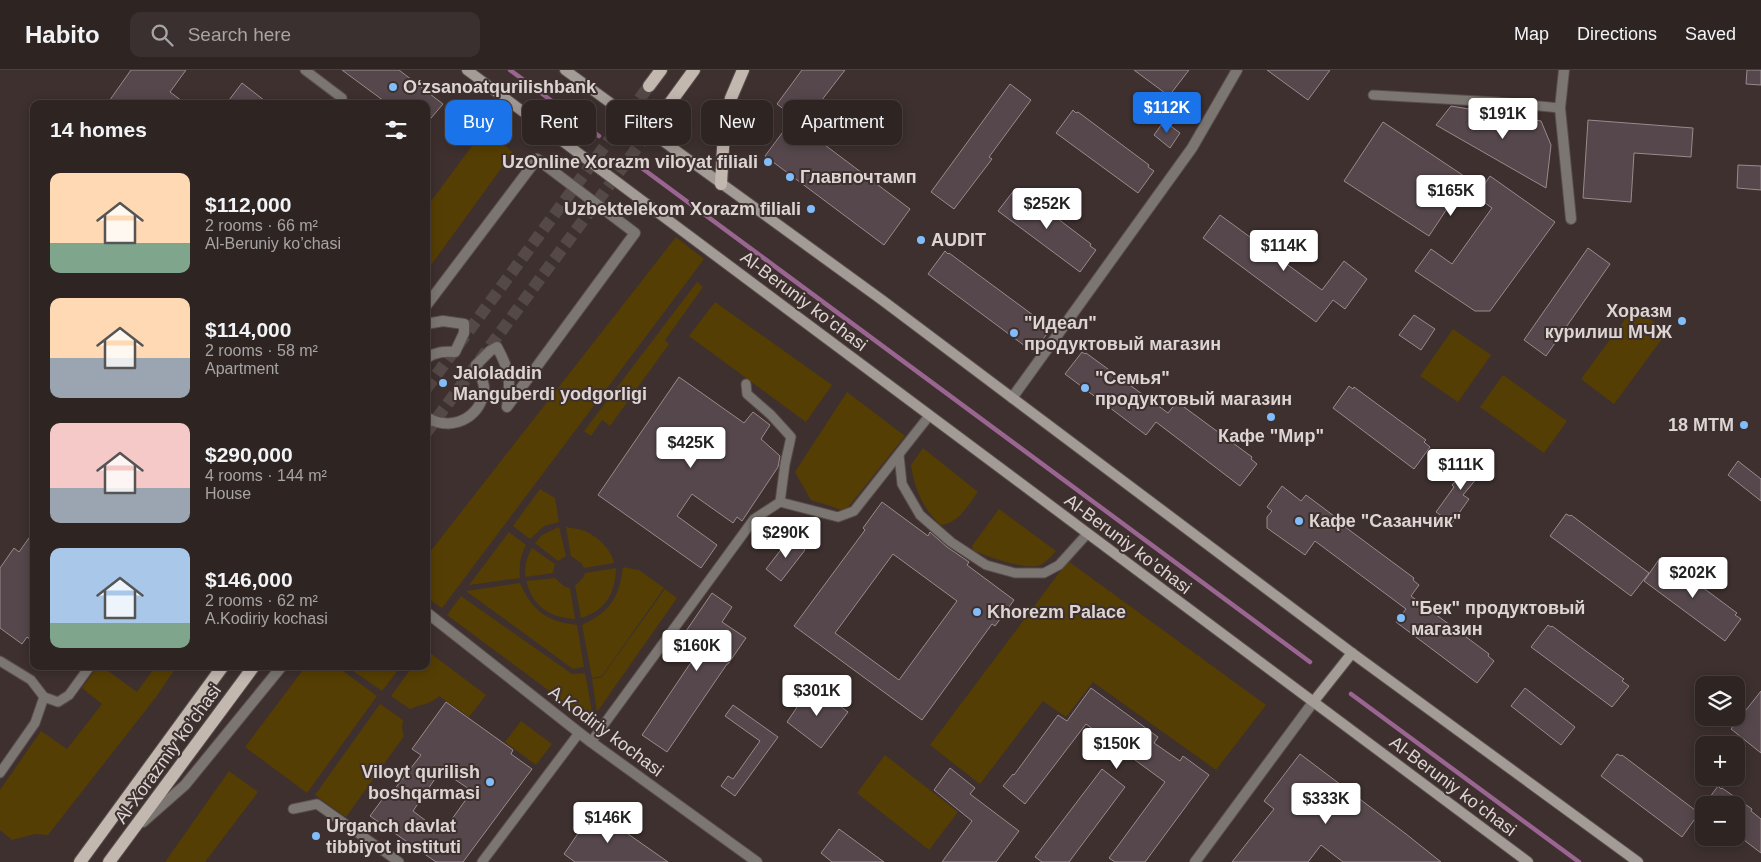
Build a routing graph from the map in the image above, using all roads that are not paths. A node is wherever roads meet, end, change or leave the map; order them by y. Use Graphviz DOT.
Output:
graph roads {
  1 [pos="304,70"];
  2 [pos="467,70"];
  3 [pos="565,70"];
  4 [pos="660,70"];
  5 [pos="694,70"];
  6 [pos="743,70"];
  7 [pos="1237,70"];
  8 [pos="1564,70"];
  9 [pos="649,86"];
  10 [pos="1373,94"];
  11 [pos="341,100"];
  12 [pos="672,100"];
  13 [pos="1560,108"];
  14 [pos="721,184"];
  15 [pos="1571,219"];
  16 [pos="430,301"];
  17 [pos="430,323"];
  18 [pos="430,356"];
  19 [pos="746,384"];
  20 [pos="1012,398"];
  21 [pos="928,416"];
  22 [pos="430,419"];
  23 [pos="899,455"];
  24 [pos="780,502"];
  25 [pos="1087,534"];
  26 [pos="430,615"];
  27 [pos="1352,652"];
  28 [pos="0,661"];
  29 [pos="87,670"];
  30 [pos="220,670"];
  31 [pos="251,670"];
  32 [pos="279,670"];
  33 [pos="44,697"];
  34 [pos="1314,702"];
  35 [pos="579,733"];
  36 [pos="591,742"];
  37 [pos="0,773"];
  38 [pos="293,809"];
  39 [pos="131,833"];
  40 [pos="80,862"];
  41 [pos="109,862"];
  42 [pos="399,862"];
  43 [pos="482,862"];
  44 [pos="757,862"];
  45 [pos="1195,862"];
  46 [pos="1528,862"];
  47 [pos="1638,862"];
  1 -- 11 [label="lane"];
  2 -- 21 [label="main road, Al-Beruniy ko’chasi"];
  3 -- 14 [label="main road"];
  4 -- 9 [label="main road"];
  5 -- 12 [label="main road"];
  6 -- 14 [label="main road"];
  7 -- 20 [label="street"];
  8 -- 13 [label="street"];
  10 -- 13 [label="lane"];
  13 -- 15 [label="street"];
  14 -- 20 [label="main road"];
  16 -- 22 [label="street"];
  17 -- 18 [label="street"];
  19 -- 24 [label="lane"];
  20 -- 27 [label="main road"];
  21 -- 23 [label="lane"];
  21 -- 25 [label="main road, Al-Beruniy ko’chasi"];
  23 -- 24 [label="lane"];
  23 -- 25 [label="lane"];
  24 -- 36 [label="lane"];
  25 -- 34 [label="main road, Al-Beruniy ko’chasi"];
  26 -- 35 [label="street, A.Kodiriy kochasi"];
  27 -- 34 [label="main road"];
  27 -- 47 [label="main road"];
  28 -- 33 [label="lane"];
  29 -- 33 [label="lane"];
  30 -- 40 [label="main road, Al-Xorazmiy ko’chasi"];
  31 -- 39 [label="main road, Al-Xorazmiy ko’chasi"];
  32 -- 39 [label="street"];
  33 -- 37 [label="lane"];
  34 -- 45 [label="street"];
  34 -- 46 [label="main road, Al-Beruniy ko’chasi"];
  35 -- 36 [label="street, A.Kodiriy kochasi"];
  35 -- 43 [label="lane"];
  36 -- 44 [label="street, A.Kodiriy kochasi"];
  38 -- 42 [label="lane"];
  39 -- 41 [label="main road, Al-Xorazmiy ko’chasi"];
}
